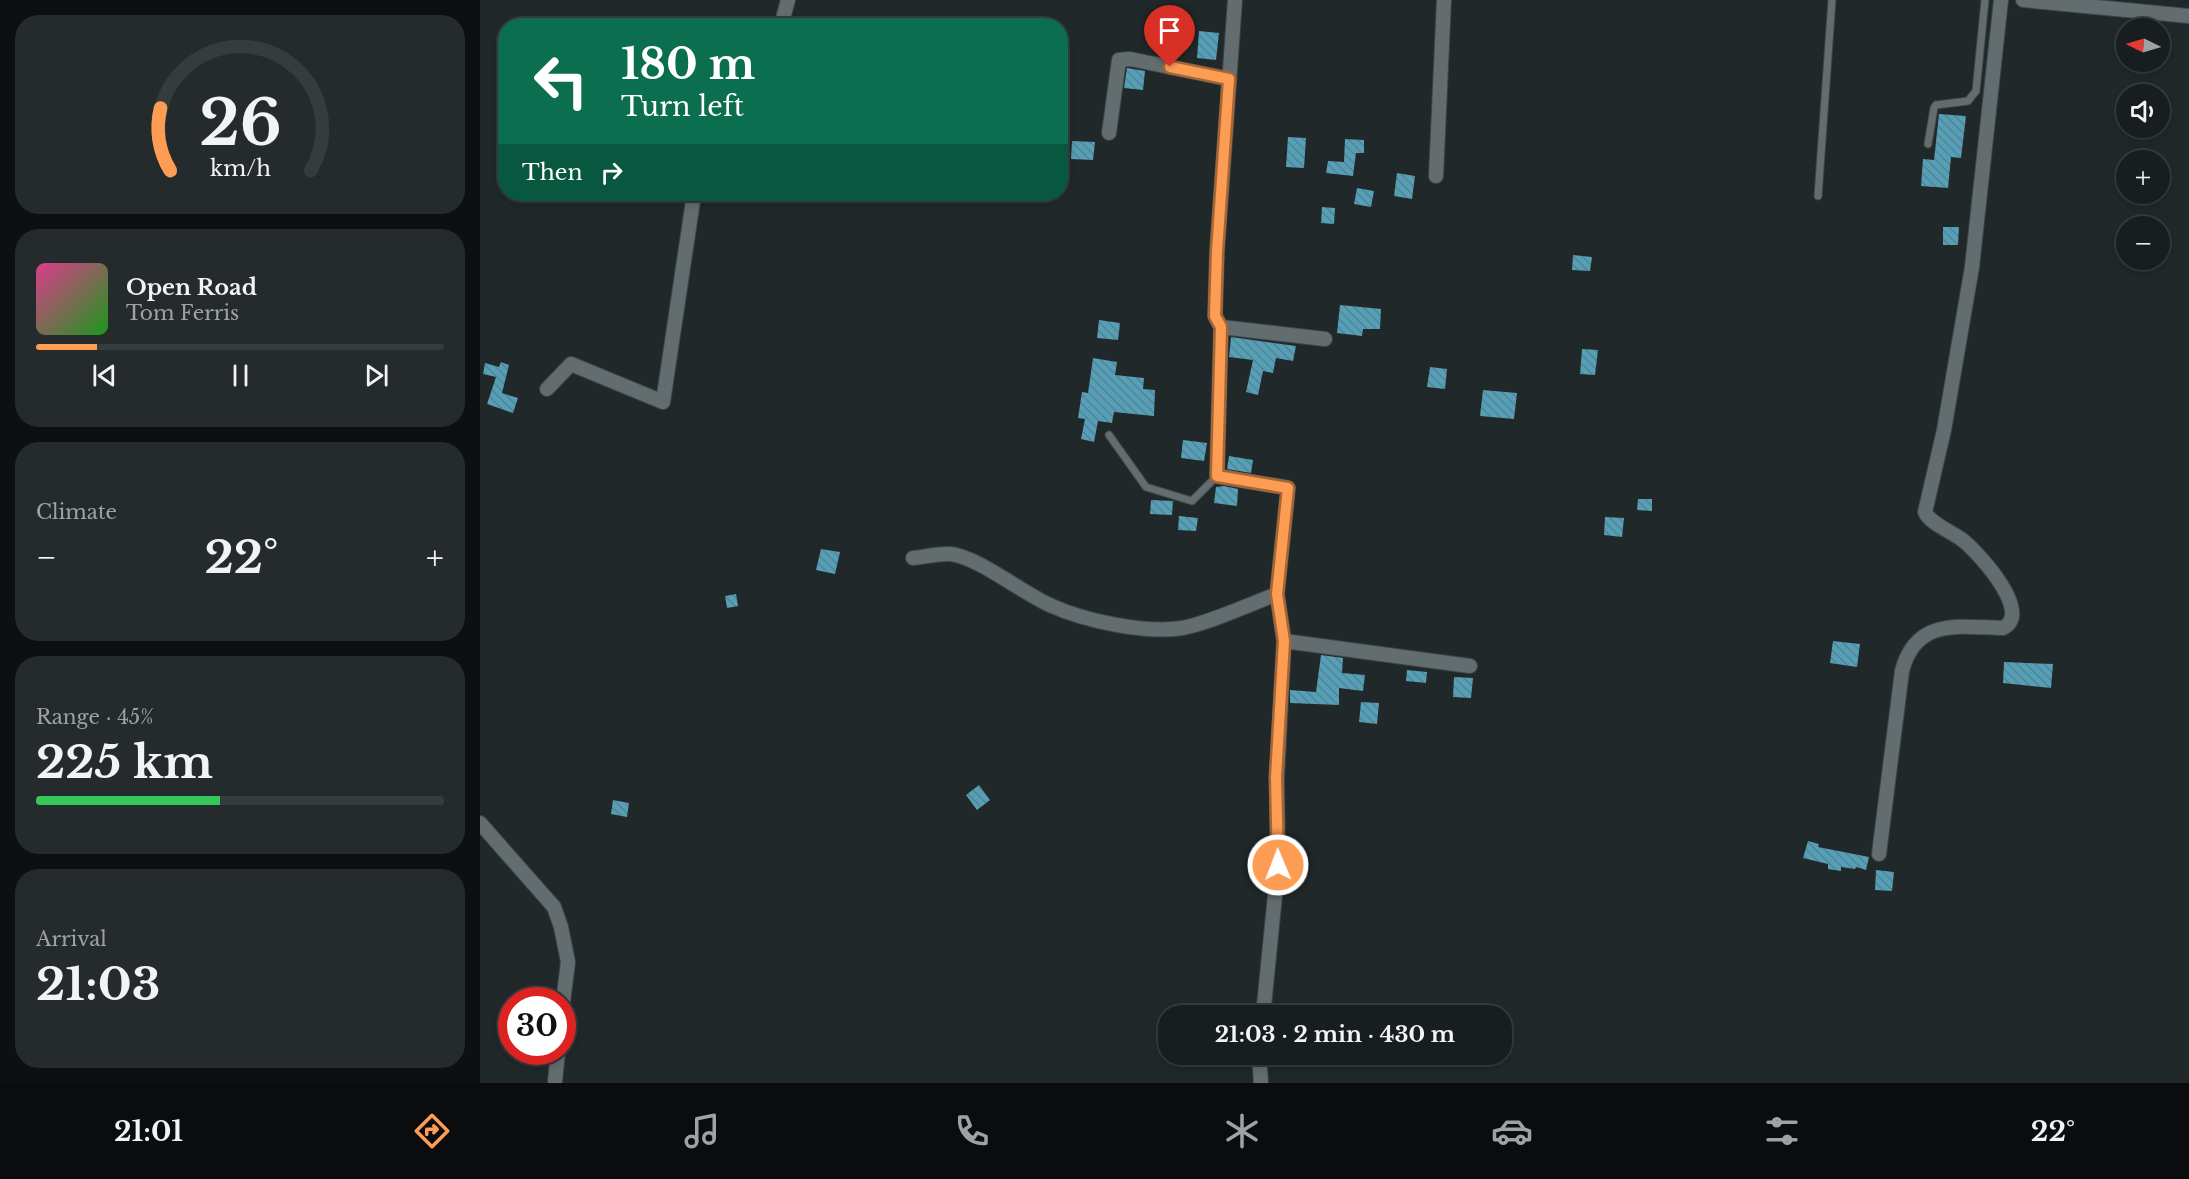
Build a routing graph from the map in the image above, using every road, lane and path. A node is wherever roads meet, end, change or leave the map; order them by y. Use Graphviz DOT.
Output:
graph roads {
  1 [pos="788,0"];
  2 [pos="1235,0"];
  3 [pos="1444,0"];
  4 [pos="1832,0"];
  5 [pos="1985,0"];
  6 [pos="2001,0"];
  7 [pos="2023,0"];
  8 [pos="2189,16"];
  9 [pos="783,18"];
  10 [pos="1229,79"];
  11 [pos="1109,133"];
  12 [pos="1928,144"];
  13 [pos="1436,176"];
  14 [pos="1818,196"];
  15 [pos="693,201"];
  16 [pos="1221,327"];
  17 [pos="1325,339"];
  18 [pos="547,390"];
  19 [pos="1109,435"];
  20 [pos="1217,476"];
  21 [pos="914,558"];
  22 [pos="1277,594"];
  23 [pos="1284,641"];
  24 [pos="1470,666"];
  25 [pos="480,822"];
  26 [pos="1879,854"];
  27 [pos="564,987"];
  28 [pos="1264,1005"];
  29 [pos="557,1065"];
  30 [pos="1260,1065"];
  31 [pos="555,1081"];
  32 [pos="1261,1083"];
  1 -- 9 [label="street"];
  2 -- 10 [label="street"];
  3 -- 13 [label="street"];
  4 -- 14 [label="lane"];
  5 -- 12 [label="lane"];
  6 -- 26 [label="street"];
  7 -- 8 [label="street"];
  10 -- 11 [label="street"];
  10 -- 16 [label="street"];
  15 -- 18 [label="street"];
  16 -- 17 [label="street"];
  16 -- 20 [label="street"];
  19 -- 20 [label="lane"];
  20 -- 22 [label="street"];
  21 -- 22 [label="street"];
  22 -- 23 [label="street"];
  23 -- 24 [label="street"];
  23 -- 28 [label="street"];
  25 -- 27 [label="street"];
  29 -- 31 [label="street"];
  30 -- 32 [label="street"];
}
